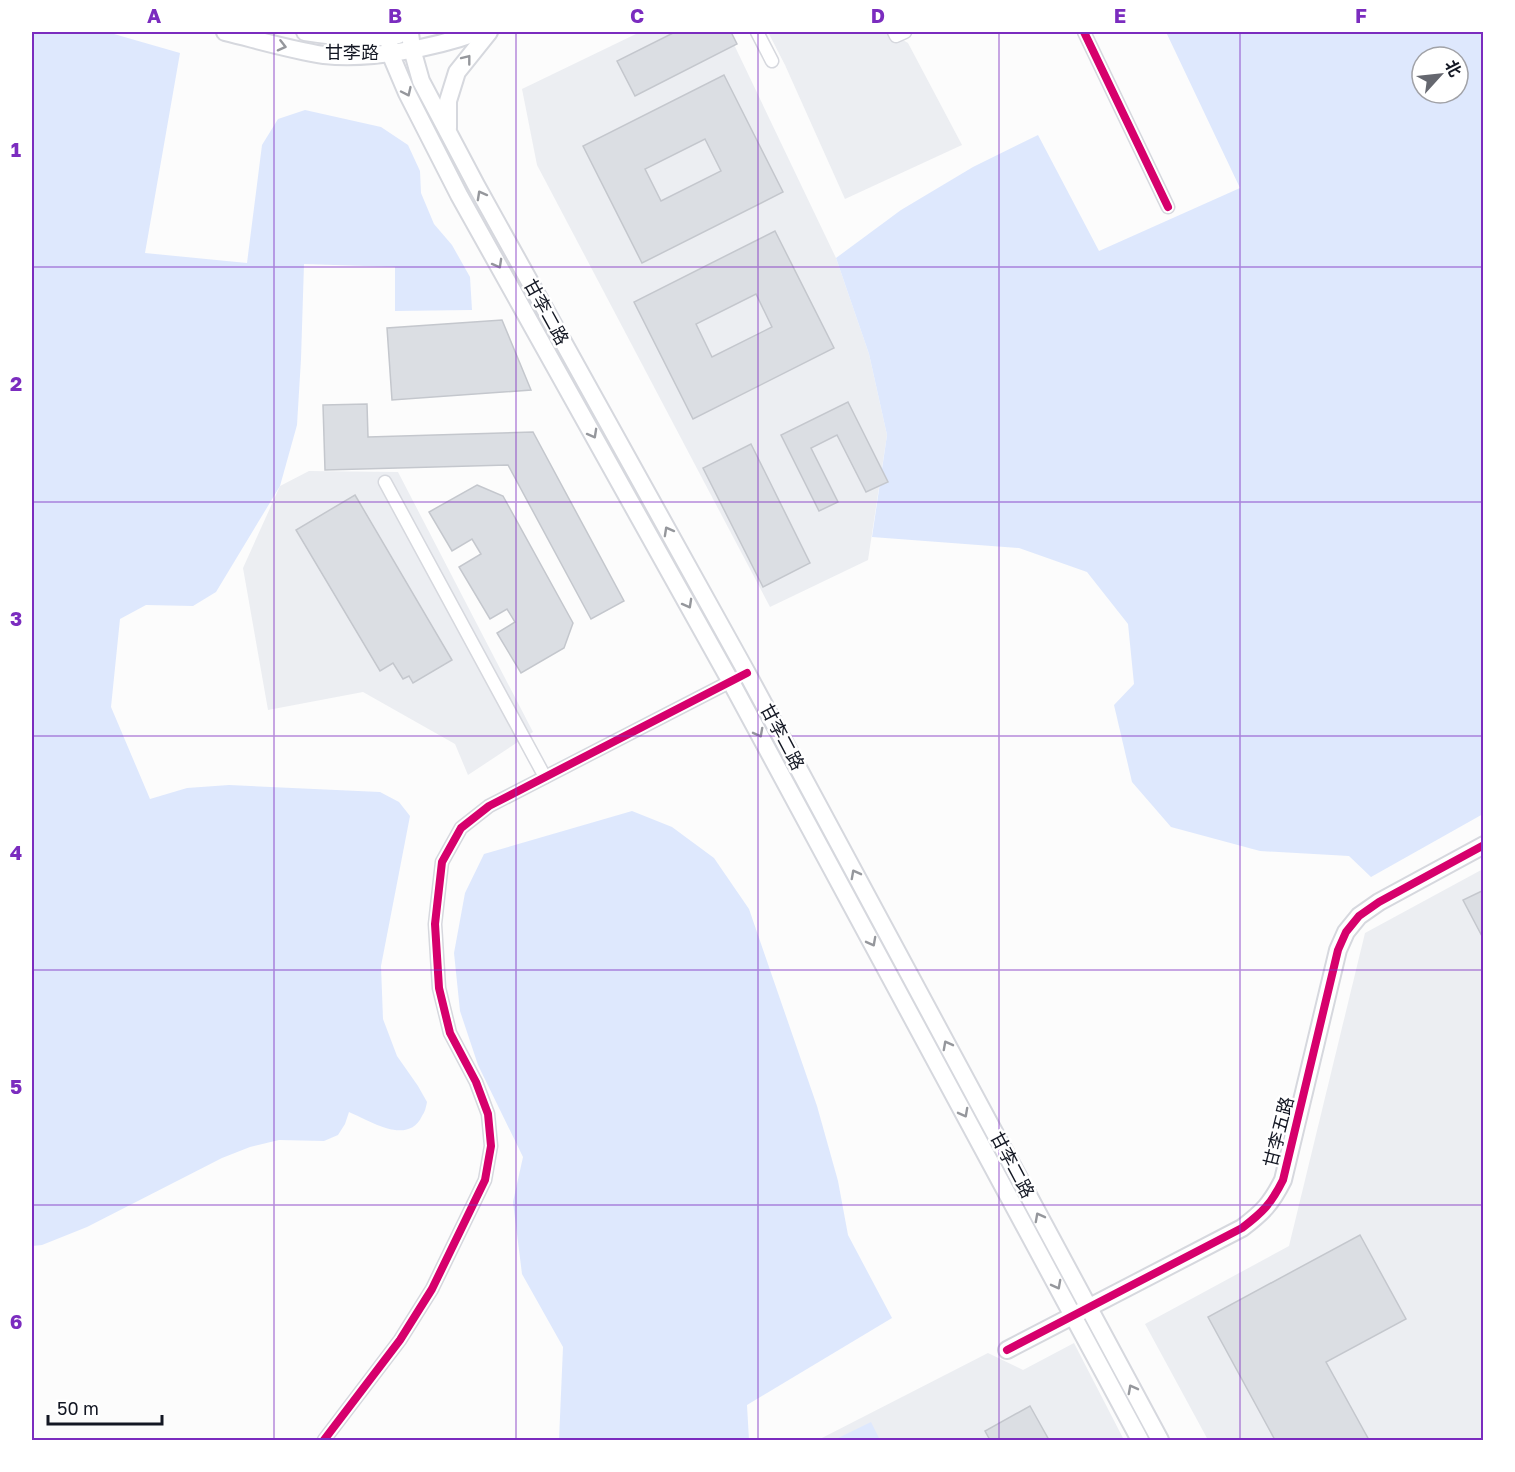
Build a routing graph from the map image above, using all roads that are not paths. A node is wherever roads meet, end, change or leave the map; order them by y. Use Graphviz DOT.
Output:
graph roads {
  1 [pos="225,32"];
  2 [pos="305,32"];
  3 [pos="478,32"];
  4 [pos="489,32"];
  5 [pos="757,32"];
  6 [pos="894,32"];
  7 [pos="905,32"];
  8 [pos="1084,32"];
  9 [pos="414,38"];
  10 [pos="390,45"];
  11 [pos="772,61"];
  12 [pos="448,132"];
  13 [pos="1168,207"];
  14 [pos="385,482"];
  15 [pos="747,674"];
  16 [pos="731,682"];
  17 [pos="545,777"];
  18 [pos="1484,845"];
  19 [pos="1081,1312"];
  20 [pos="1007,1350"];
  21 [pos="324,1440"];
  22 [pos="1140,1440"];
  23 [pos="1160,1440"];
  1 -- 10 [label="main road, 甘李路, one-way"];
  2 -- 10 [label="main road, 甘李路"];
  3 -- 9 [label="main road, 甘李路"];
  12 -- 4 [label="main road, one-way"];
  5 -- 11 [label="street"];
  6 -- 7 [label="street"];
  8 -- 13 [label="street"];
  9 -- 10 [label="main road, 甘李路"];
  9 -- 12 [label="main road, 甘李二路"];
  10 -- 16 [label="main road, 甘李二路, one-way"];
  15 -- 12 [label="main road, 甘李二路, one-way"];
  14 -- 17 [label="street"];
  15 -- 16 [label="street"];
  19 -- 15 [label="main road, 甘李二路, one-way"];
  16 -- 17 [label="street"];
  16 -- 19 [label="main road, 甘李二路, one-way"];
  17 -- 21 [label="street"];
  18 -- 19 [label="main road, 甘李五路"];
  19 -- 20 [label="main road, 甘李五路"];
  19 -- 22 [label="main road, 甘李二路"];
  23 -- 19 [label="main road, 甘李二路, one-way"];
}
